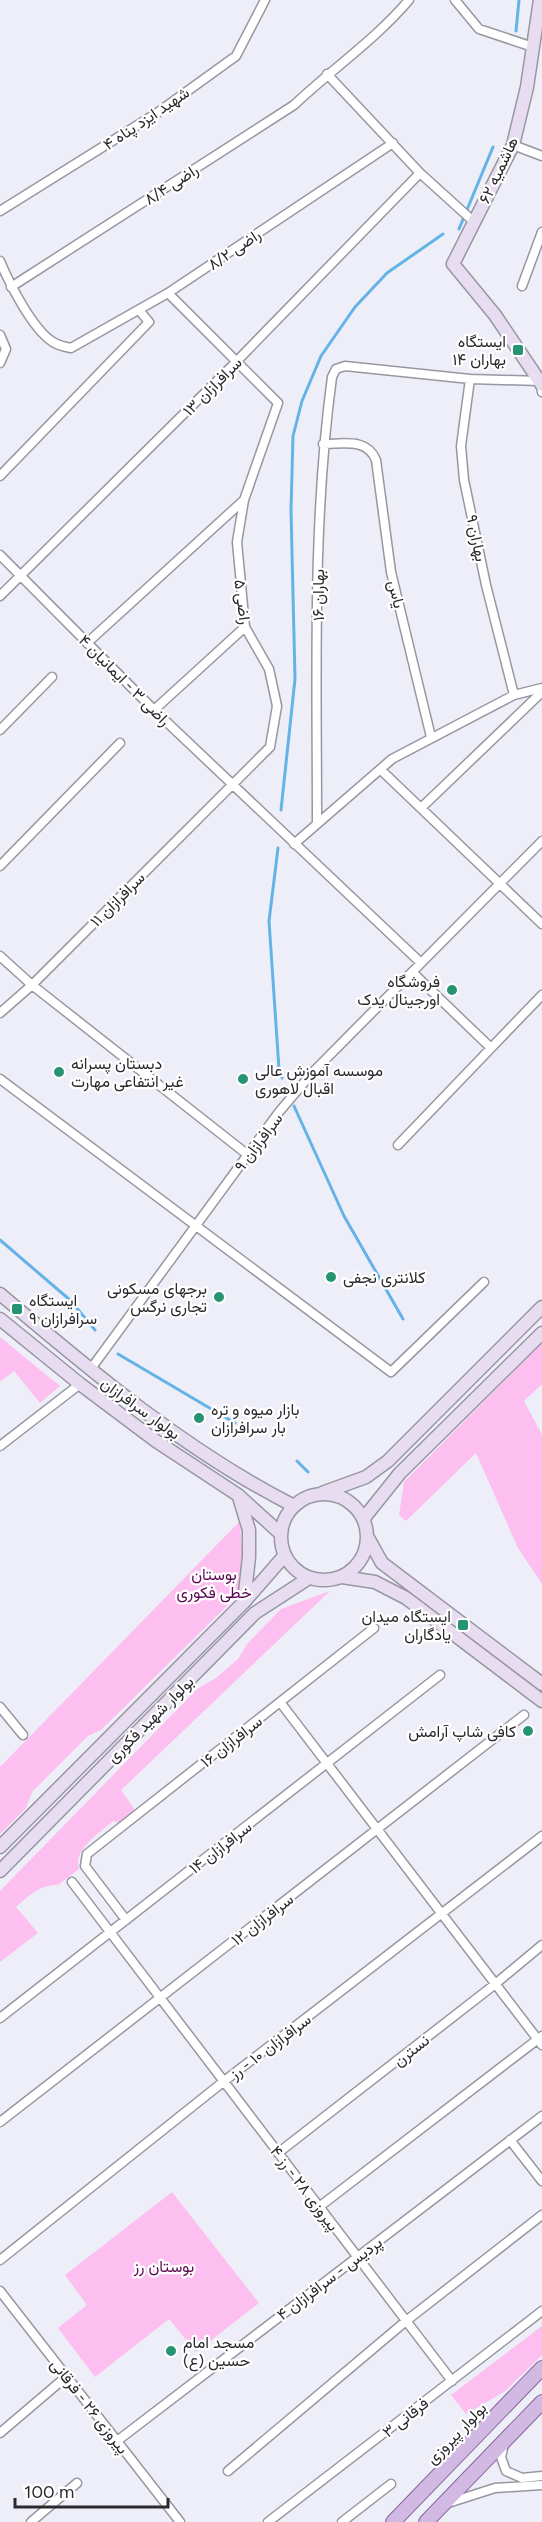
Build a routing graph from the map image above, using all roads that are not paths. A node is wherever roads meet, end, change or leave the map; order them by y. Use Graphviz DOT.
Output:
graph roads {
  1 [pos="265,0"];
  2 [pos="409,0"];
  3 [pos="455,0"];
  4 [pos="540,0"];
  5 [pos="533,47"];
  6 [pos="327,74"];
  7 [pos="393,143"];
  8 [pos="513,145"];
  9 [pos="542,156"];
  10 [pos="420,172"];
  11 [pos="0,211"];
  12 [pos="473,221"];
  13 [pos="542,232"];
  14 [pos="0,261"];
  15 [pos="522,286"];
  16 [pos="10,287"];
  17 [pos="168,293"];
  18 [pos="139,310"];
  19 [pos="0,335"];
  20 [pos="0,363"];
  21 [pos="236,363"];
  22 [pos="470,379"];
  23 [pos="541,386"];
  24 [pos="323,444"];
  25 [pos="0,476"];
  26 [pos="244,500"];
  27 [pos="0,555"];
  28 [pos="20,576"];
  29 [pos="0,596"];
  30 [pos="245,627"];
  31 [pos="87,643"];
  32 [pos="52,677"];
  33 [pos="542,690"];
  34 [pos="514,695"];
  35 [pos="154,710"];
  36 [pos="0,730"];
  37 [pos="431,737"];
  38 [pos="120,743"];
  39 [pos="381,770"];
  40 [pos="232,783"];
  41 [pos="421,808"];
  42 [pos="317,822"];
  43 [pos="542,841"];
  44 [pos="294,844"];
  45 [pos="0,866"];
  46 [pos="500,883"];
  47 [pos="542,924"];
  48 [pos="0,956"];
  49 [pos="421,963"];
  50 [pos="412,972"];
  51 [pos="33,985"];
  52 [pos="542,995"];
  53 [pos="0,1013"];
  54 [pos="491,1048"];
  55 [pos="0,1079"];
  56 [pos="398,1145"];
  57 [pos="248,1155"];
  58 [pos="196,1226"];
  59 [pos="484,1282"];
  60 [pos="0,1294"];
  61 [pos="542,1307"];
  62 [pos="0,1319"];
  63 [pos="542,1334"];
  64 [pos="90,1370"];
  65 [pos="80,1384"];
  66 [pos="0,1446"];
  67 [pos="322,1493"];
  68 [pos="238,1496"];
  69 [pos="294,1506"];
  70 [pos="364,1518"];
  71 [pos="281,1534"];
  72 [pos="368,1538"];
  73 [pos="285,1555"];
  74 [pos="342,1577"];
  75 [pos="309,1578"];
  76 [pos="244,1602"];
  77 [pos="374,1628"];
  78 [pos="440,1675"];
  79 [pos="542,1684"];
  80 [pos="542,1701"];
  81 [pos="280,1702"];
  82 [pos="0,1707"];
  83 [pos="524,1715"];
  84 [pos="23,1735"];
  85 [pos="327,1763"];
  86 [pos="377,1829"];
  87 [pos="542,1836"];
  88 [pos="0,1847"];
  89 [pos="0,1871"];
  90 [pos="72,1881"];
  91 [pos="442,1915"];
  92 [pos="126,1920"];
  93 [pos="110,1933"];
  94 [pos="542,1945"];
  95 [pos="494,1985"];
  96 [pos="160,1998"];
  97 [pos="0,2018"];
  98 [pos="541,2040"];
  99 [pos="223,2082"];
  100 [pos="542,2116"];
  101 [pos="0,2122"];
  102 [pos="510,2140"];
  103 [pos="278,2153"];
  104 [pos="542,2181"];
  105 [pos="319,2207"];
  106 [pos="542,2216"];
  107 [pos="357,2257"];
  108 [pos="0,2260"];
  109 [pos="0,2291"];
  110 [pos="542,2311"];
  111 [pos="406,2320"];
  112 [pos="542,2368"];
  113 [pos="67,2376"];
  114 [pos="452,2381"];
  115 [pos="542,2402"];
  116 [pos="0,2433"];
  117 [pos="117,2441"];
  118 [pos="505,2441"];
  119 [pos="228,2470"];
  120 [pos="542,2476"];
  121 [pos="77,2483"];
  122 [pos="391,2484"];
  123 [pos="542,2485"];
  124 [pos="445,2504"];
  125 [pos="31,2522"];
  126 [pos="180,2522"];
  127 [pos="268,2522"];
  128 [pos="342,2522"];
  129 [pos="393,2522"];
  130 [pos="426,2522"];
  1 -- 11 [label="street, شهید ایزد پناه ۴"];
  2 -- 6 [label="street, راضی ۸/۴"];
  3 -- 5 [label="street"];
  4 -- 5 [label="main road, هاشمیه ۶۲"];
  5 -- 8 [label="main road, هاشمیه ۶۲"];
  6 -- 7 [label="street"];
  6 -- 16 [label="street, راضی ۸/۴"];
  7 -- 10 [label="street"];
  7 -- 17 [label="street, راضی ۸/۲"];
  8 -- 9 [label="street"];
  8 -- 12 [label="main road, هاشمیه ۶۲"];
  10 -- 12 [label="street"];
  10 -- 21 [label="street, سرافرازان ۱۳"];
  12 -- 23 [label="main road, هاشمیه ۶۲"];
  13 -- 15 [label="street"];
  14 -- 16 [label="street"];
  16 -- 18 [label="street, راضی ۸/۲"];
  17 -- 18 [label="street, راضی ۸/۲"];
  17 -- 21 [label="street"];
  18 -- 25 [label="street"];
  19 -- 20 [label="street"];
  21 -- 26 [label="street, راضی ۵"];
  21 -- 28 [label="street, سرافرازان ۱۳"];
  22 -- 23 [label="street"];
  22 -- 24 [label="street, بهاران ۱۶"];
  22 -- 34 [label="street, بهاران ۹"];
  24 -- 37 [label="street, یاس"];
  24 -- 42 [label="street, بهاران ۱۶"];
  26 -- 30 [label="street, راضی ۵"];
  26 -- 31 [label="street"];
  27 -- 28 [label="street, راضی ۳ - ایمانیان ۴"];
  28 -- 29 [label="street, سرافرازان ۱۳"];
  28 -- 31 [label="street, راضی ۳ - ایمانیان ۴"];
  30 -- 35 [label="street"];
  30 -- 40 [label="street, راضی ۵"];
  31 -- 35 [label="street, راضی ۳ - ایمانیان ۴"];
  32 -- 36 [label="street"];
  33 -- 34 [label="street"];
  33 -- 41 [label="street"];
  34 -- 37 [label="street"];
  35 -- 40 [label="street, راضی ۳ - ایمانیان ۴"];
  37 -- 39 [label="street"];
  38 -- 45 [label="street"];
  39 -- 41 [label="street"];
  39 -- 42 [label="street"];
  40 -- 44 [label="street, راضی ۳ - ایمانیان ۴"];
  40 -- 51 [label="street, سرافرازان ۱۱"];
  41 -- 46 [label="street"];
  42 -- 44 [label="street"];
  43 -- 46 [label="street, سرافرازان ۹"];
  44 -- 49 [label="street, راضی ۳ - ایمانیان ۴"];
  46 -- 47 [label="street"];
  46 -- 49 [label="street, سرافرازان ۹"];
  48 -- 51 [label="street"];
  49 -- 50 [label="street, سرافرازان ۹"];
  50 -- 54 [label="street"];
  50 -- 57 [label="street, سرافرازان ۹"];
  51 -- 53 [label="street, سرافرازان ۱۱"];
  51 -- 57 [label="street"];
  52 -- 54 [label="street"];
  54 -- 56 [label="street"];
  55 -- 58 [label="street"];
  57 -- 58 [label="street, سرافرازان ۹"];
  58 -- 59 [label="street"];
  58 -- 64 [label="street, سرافرازان ۹"];
  60 -- 64 [label="main road, بولوار سرافرازان"];
  61 -- 67 [label="main road"];
  62 -- 65 [label="main road, بولوار سرافرازان"];
  63 -- 70 [label="main road"];
  64 -- 69 [label="main road, بولوار سرافرازان"];
  65 -- 66 [label="street"];
  65 -- 68 [label="main road, بولوار سرافرازان"];
  67 -- 69 [label="main road"];
  67 -- 70 [label="main road"];
  68 -- 71 [label="main road, بولوار سرافرازان"];
  68 -- 76 [label="main road"];
  69 -- 71 [label="main road"];
  70 -- 72 [label="main road"];
  71 -- 73 [label="main road"];
  72 -- 74 [label="main road"];
  72 -- 79 [label="main road"];
  73 -- 75 [label="main road"];
  73 -- 76 [label="main road, بولوار شهید فکوری"];
  74 -- 75 [label="main road"];
  74 -- 80 [label="main road"];
  75 -- 89 [label="main road, بولوار شهید فکوری"];
  76 -- 88 [label="main road, بولوار شهید فکوری"];
  77 -- 81 [label="street, سرافرازان ۱۶"];
  78 -- 85 [label="street, سرافرازان ۱۴"];
  81 -- 85 [label="street"];
  81 -- 92 [label="street, سرافرازان ۱۶"];
  82 -- 84 [label="street"];
  83 -- 86 [label="street, سرافرازان ۱۲"];
  85 -- 86 [label="street"];
  85 -- 92 [label="street, سرافرازان ۱۴"];
  86 -- 91 [label="street"];
  86 -- 96 [label="street, سرافرازان ۱۲"];
  87 -- 91 [label="street, سرافرازان ۱۰ - رز"];
  90 -- 93 [label="street, پیروزی ۲۸ - رز ۴"];
  91 -- 95 [label="street"];
  91 -- 99 [label="street, سرافرازان ۱۰ - رز"];
  92 -- 93 [label="street, سرافرازان ۱۴"];
  93 -- 96 [label="street, پیروزی ۲۸ - رز ۴"];
  93 -- 97 [label="street, سرافرازان ۱۴"];
  94 -- 95 [label="street, نسترن"];
  95 -- 98 [label="street"];
  95 -- 103 [label="street, نسترن"];
  96 -- 99 [label="street, پیروزی ۲۸ - رز ۴"];
  96 -- 101 [label="street, سرافرازان ۱۲"];
  98 -- 105 [label="street"];
  99 -- 103 [label="street, پیروزی ۲۸ - رز ۴"];
  99 -- 108 [label="street, سرافرازان ۱۰ - رز"];
  100 -- 102 [label="street, پردیس - سرافرازان ۴"];
  102 -- 104 [label="street"];
  102 -- 107 [label="street, پردیس - سرافرازان ۴"];
  103 -- 105 [label="street, پیروزی ۲۸ - رز ۴"];
  105 -- 107 [label="street, پیروزی ۲۸ - رز ۴"];
  106 -- 111 [label="street"];
  107 -- 111 [label="street, پیروزی ۲۸ - رز ۴"];
  107 -- 117 [label="street, پردیس - سرافرازان ۴"];
  109 -- 113 [label="street, پیروزی ۲۶ - فرقانی"];
  110 -- 114 [label="street, فرقانی ۳"];
  111 -- 114 [label="street, پیروزی ۲۸ - رز ۴"];
  111 -- 119 [label="street"];
  112 -- 129 [label="main road, بولوار پیروزی"];
  113 -- 116 [label="street"];
  113 -- 117 [label="street, پیروزی ۲۶ - فرقانی"];
  114 -- 127 [label="street, فرقانی ۳"];
  115 -- 118 [label="main road"];
  117 -- 126 [label="street, پیروزی ۲۶ - فرقانی"];
  118 -- 120 [label="street"];
  118 -- 124 [label="main road"];
  121 -- 125 [label="street"];
  122 -- 128 [label="street"];
  123 -- 124 [label="street"];
  124 -- 130 [label="main road"];
}
